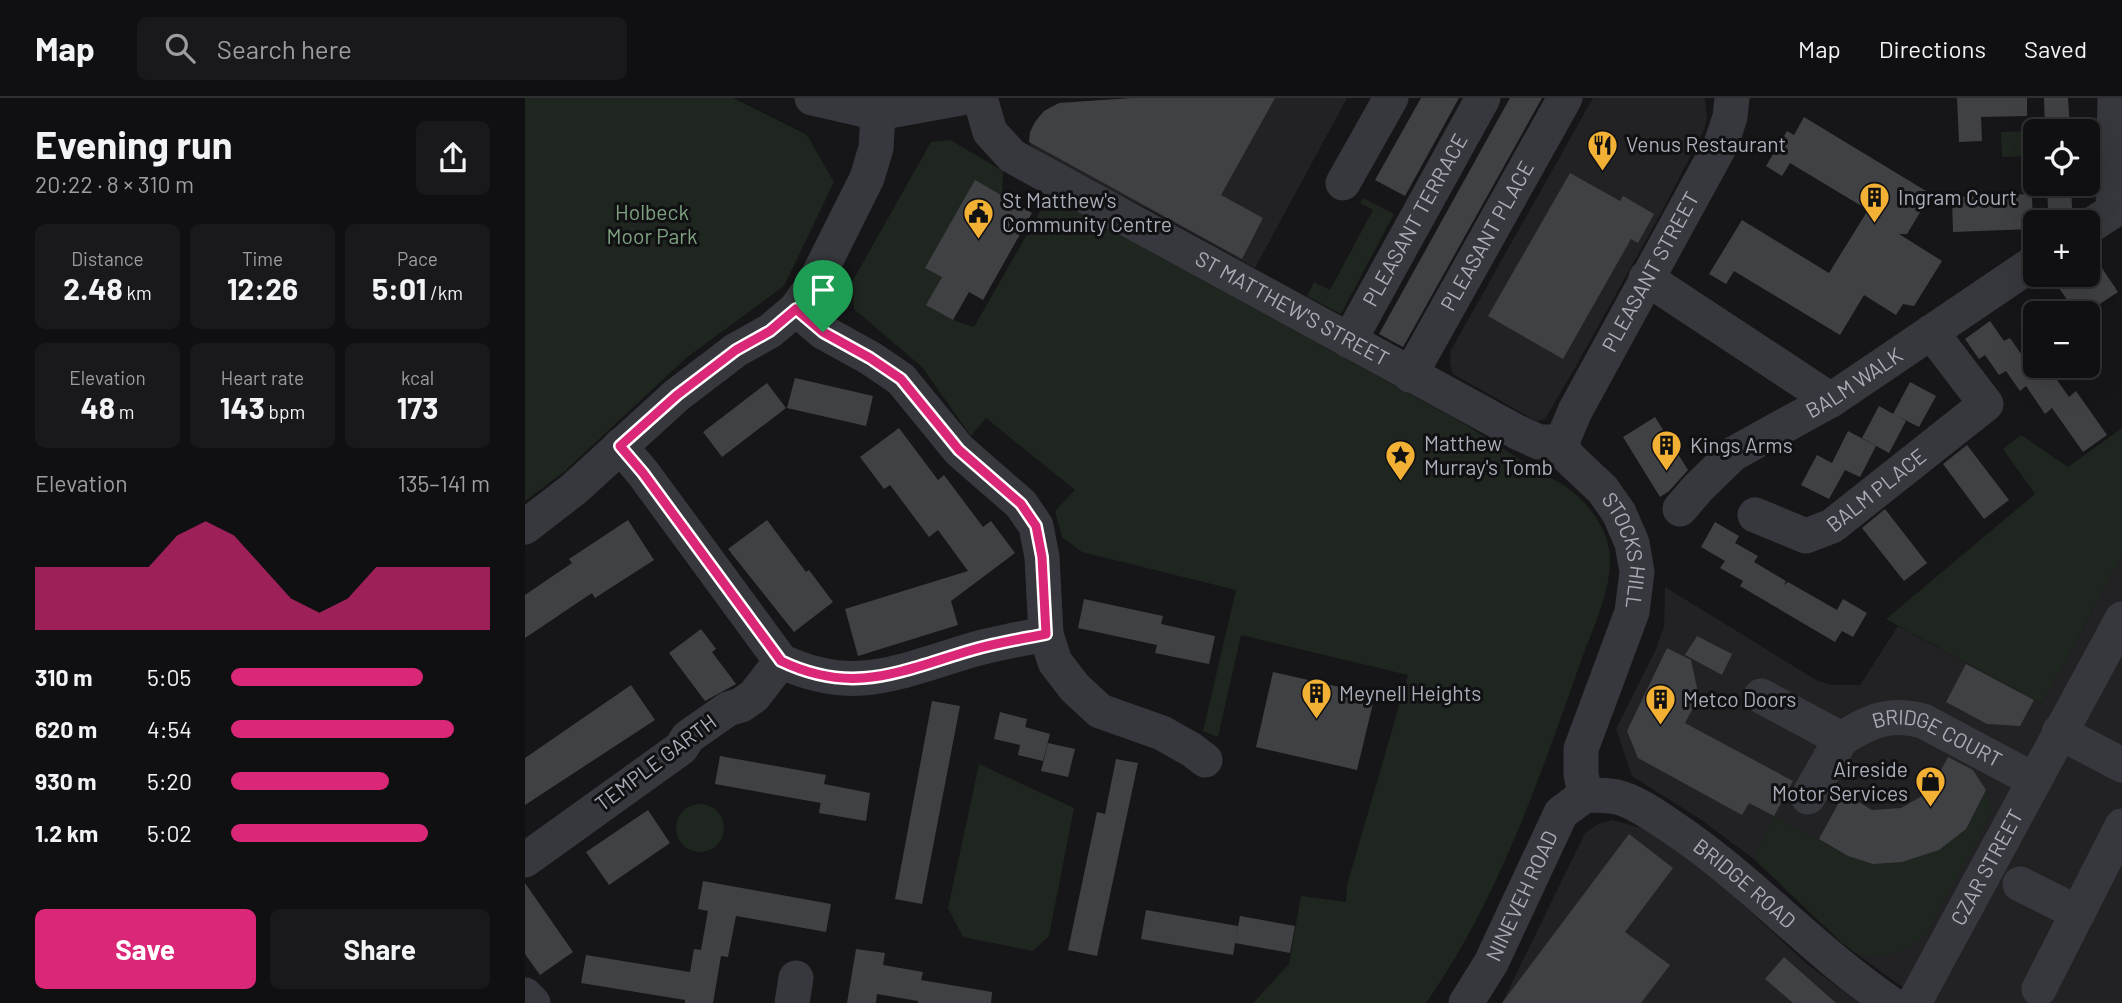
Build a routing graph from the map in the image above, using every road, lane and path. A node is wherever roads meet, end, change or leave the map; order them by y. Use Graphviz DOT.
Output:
graph roads {
  1 [pos="812,98"];
  2 [pos="961,98"];
  3 [pos="980,98"];
  4 [pos="1391,98"];
  5 [pos="1483,98"];
  6 [pos="1565,98"];
  7 [pos="1732,98"];
  8 [pos="2115,98"];
  9 [pos="877,113"];
  10 [pos="1343,183"];
  11 [pos="2100,219"];
  12 [pos="2023,270"];
  13 [pos="1646,278"];
  14 [pos="796,309"];
  15 [pos="1931,332"];
  16 [pos="1349,341"];
  17 [pos="1410,374"];
  18 [pos="1831,400"];
  19 [pos="1562,442"];
  20 [pos="620,446"];
  21 [pos="1680,509"];
  22 [pos="1755,515"];
  23 [pos="525,527"];
  24 [pos="2122,619"];
  25 [pos="1046,634"];
  26 [pos="781,661"];
  27 [pos="1761,696"];
  28 [pos="2059,732"];
  29 [pos="1841,739"];
  30 [pos="1205,760"];
  31 [pos="2122,765"];
  32 [pos="2033,780"];
  33 [pos="1585,794"];
  34 [pos="1808,797"];
  35 [pos="2122,826"];
  36 [pos="525,860"];
  37 [pos="2020,884"];
  38 [pos="2078,913"];
  39 [pos="2039,989"];
  40 [pos="1466,1003"];
  41 [pos="1890,1003"];
  42 [pos="1914,1003"];
  1 -- 9 [label="street"];
  2 -- 9 [label="street"];
  3 -- 16 [label="street, ST MATTHEW'S STREET"];
  4 -- 10 [label="street"];
  5 -- 16 [label="street, PLEASANT TERRACE"];
  6 -- 17 [label="street, PLEASANT PLACE"];
  7 -- 13 [label="street, PLEASANT STREET"];
  8 -- 11 [label="street"];
  9 -- 14 [label="street"];
  12 -- 15 [label="street, BALM WALK"];
  13 -- 18 [label="street"];
  13 -- 19 [label="street, PLEASANT STREET"];
  14 -- 20 [label="street"];
  14 -- 25 [label="street"];
  15 -- 18 [label="street, BALM WALK"];
  15 -- 22 [label="street, BALM PLACE"];
  16 -- 17 [label="street, ST MATTHEW'S STREET"];
  17 -- 19 [label="street, ST MATTHEW'S STREET"];
  18 -- 21 [label="street, BALM WALK"];
  19 -- 33 [label="street, STOCKS HILL"];
  20 -- 23 [label="street"];
  20 -- 26 [label="street"];
  24 -- 28 [label="street, CZAR STREET"];
  25 -- 26 [label="street"];
  25 -- 30 [label="street"];
  26 -- 36 [label="street, TEMPLE GARTH"];
  27 -- 29 [label="street, BRIDGE COURT"];
  28 -- 31 [label="street"];
  28 -- 32 [label="street, CZAR STREET"];
  29 -- 32 [label="street, BRIDGE COURT"];
  29 -- 34 [label="street, BRIDGE COURT"];
  32 -- 42 [label="street, CZAR STREET"];
  33 -- 40 [label="street, NINEVEH ROAD"];
  33 -- 41 [label="street, BRIDGE ROAD"];
  35 -- 38 [label="street"];
  37 -- 38 [label="street, CZAR STREET"];
  38 -- 39 [label="street"];
}
